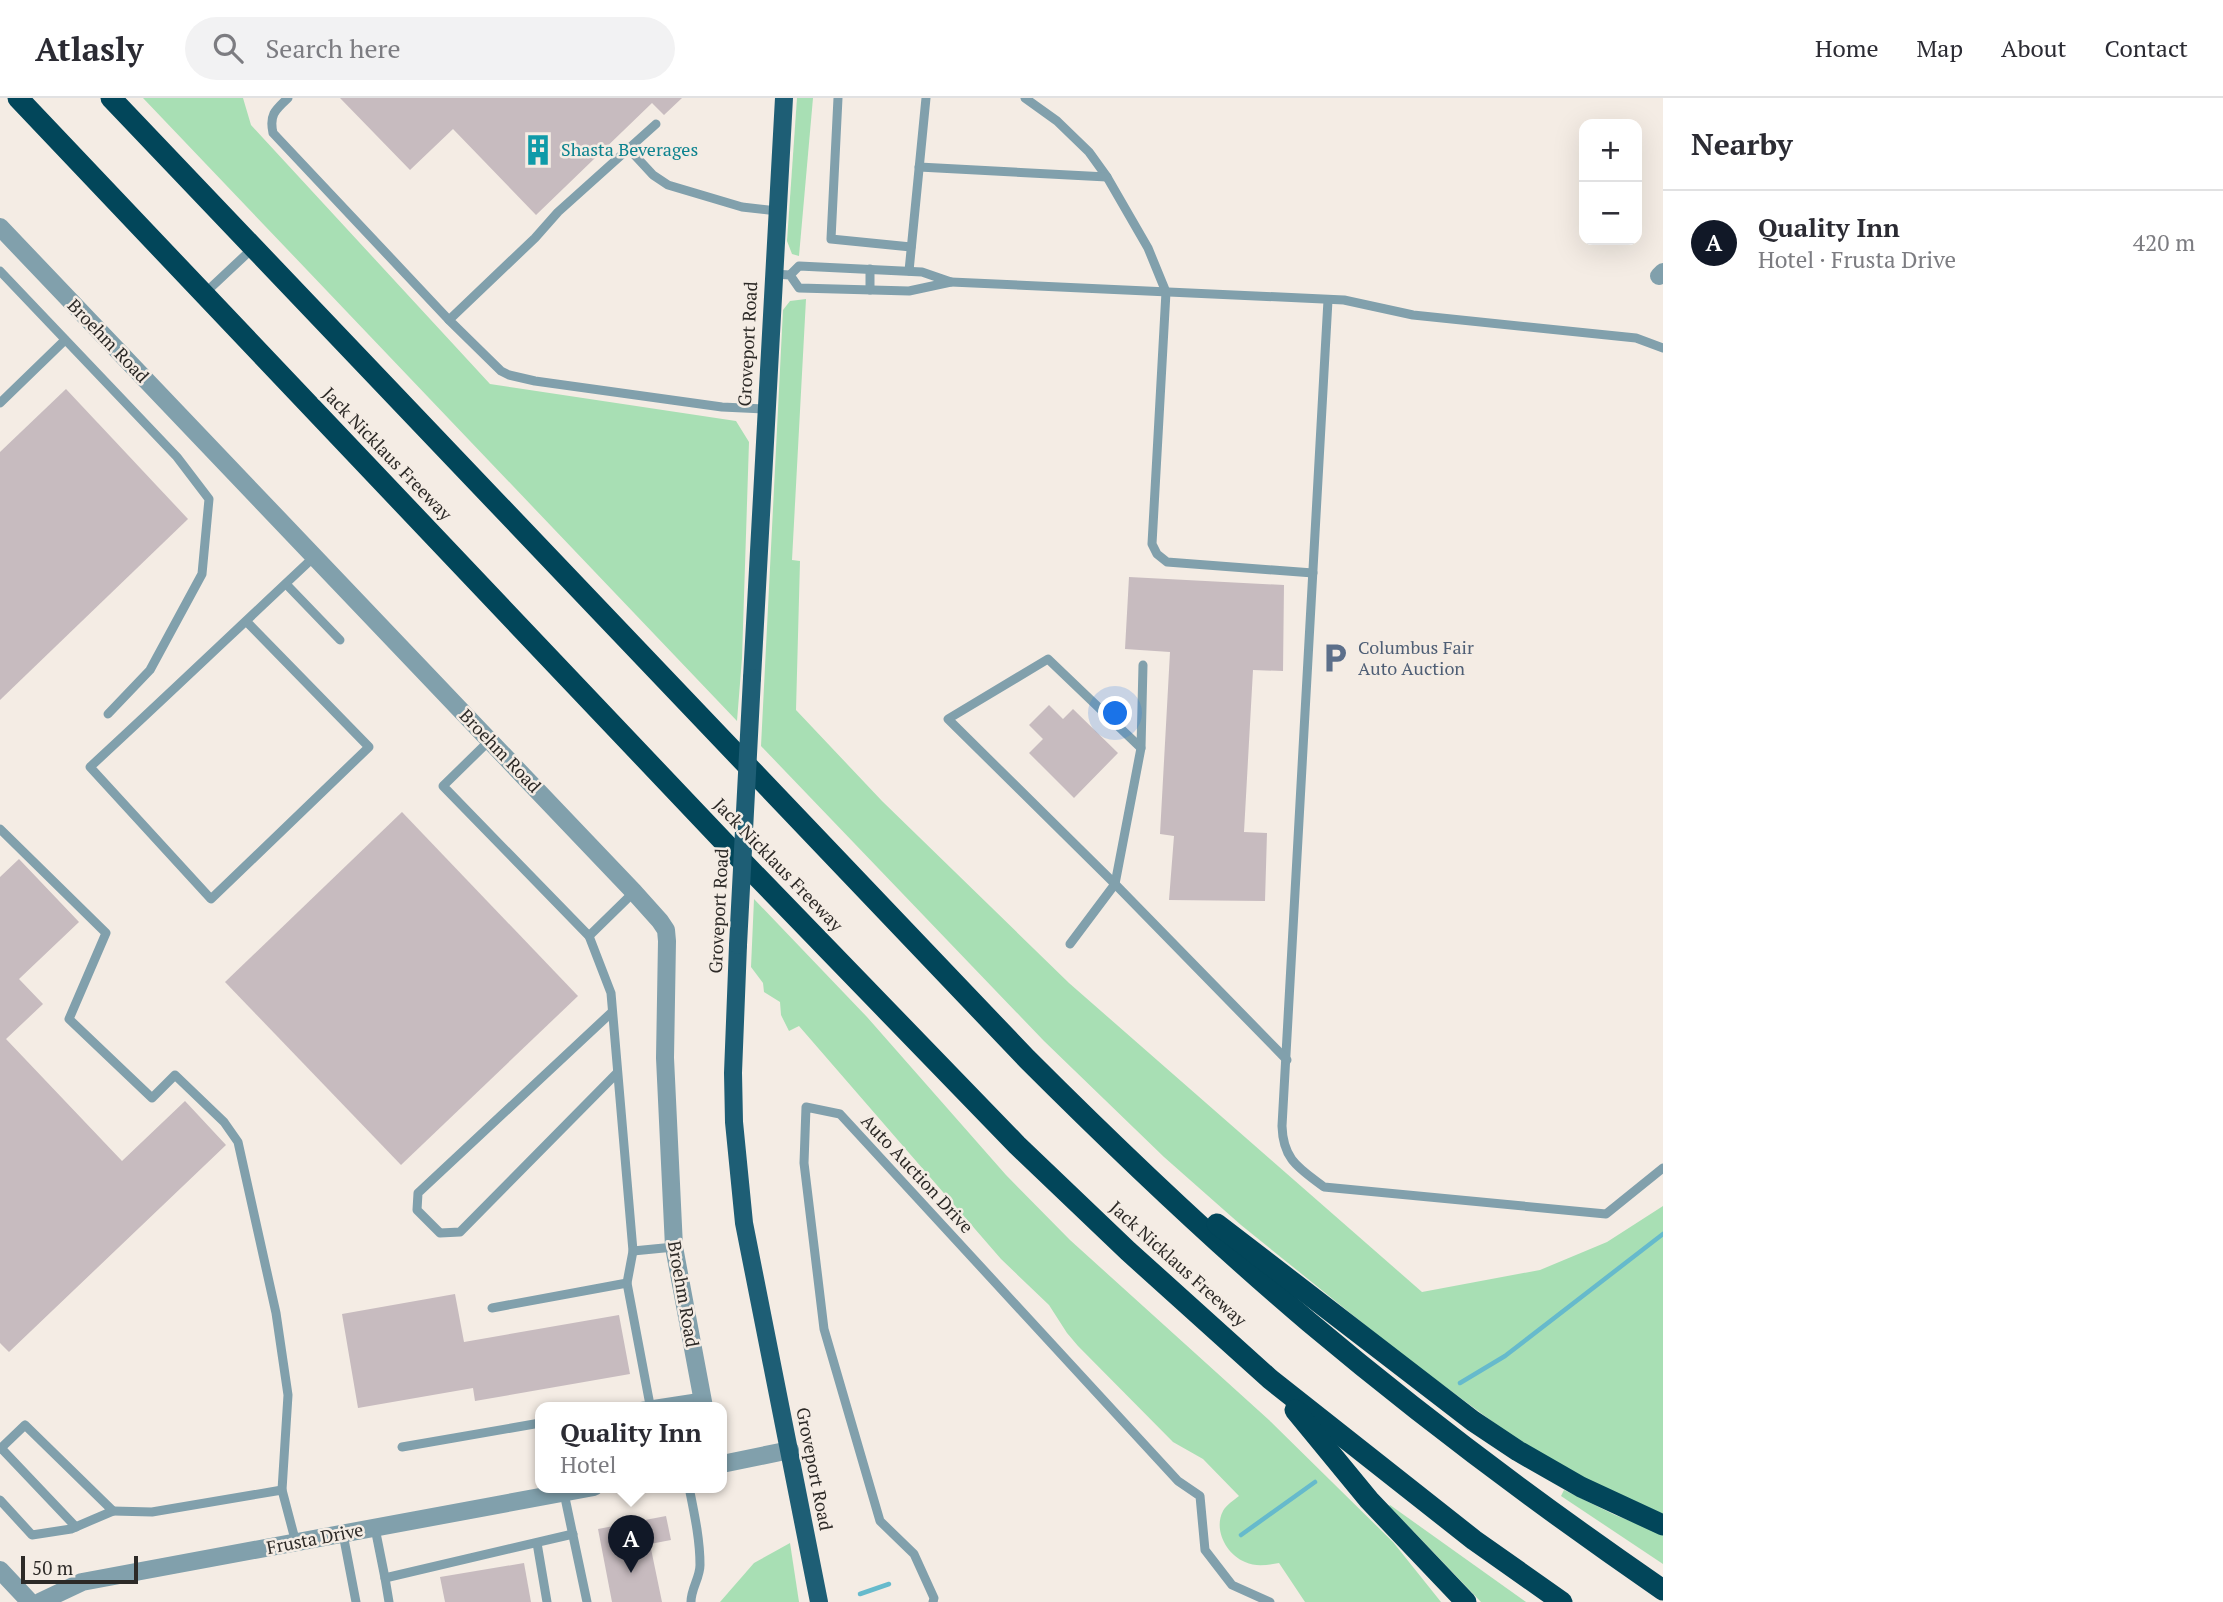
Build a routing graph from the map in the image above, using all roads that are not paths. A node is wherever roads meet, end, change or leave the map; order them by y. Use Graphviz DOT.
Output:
graph roads {
  1 [pos="18,98"];
  2 [pos="111,98"];
  3 [pos="288,98"];
  4 [pos="784,98"];
  5 [pos="838,98"];
  6 [pos="926,98"];
  7 [pos="1025,98"];
  8 [pos="656,124"];
  9 [pos="629,149"];
  10 [pos="919,167"];
  11 [pos="1107,177"];
  12 [pos="777,211"];
  13 [pos="0,227"];
  14 [pos="911,247"];
  15 [pos="253,248"];
  16 [pos="870,269"];
  17 [pos="0,271"];
  18 [pos="909,271"];
  19 [pos="781,274"];
  20 [pos="951,282"];
  21 [pos="870,290"];
  22 [pos="1166,292"];
  23 [pos="204,295"];
  24 [pos="1328,300"];
  25 [pos="449,320"];
  26 [pos="65,340"];
  27 [pos="1663,348"];
  28 [pos="0,403"];
  29 [pos="766,408"];
  30 [pos="314,557"];
  31 [pos="1313,573"];
  32 [pos="286,584"];
  33 [pos="246,621"];
  34 [pos="340,640"];
  35 [pos="1143,665"];
  36 [pos="108,714"];
  37 [pos="489,741"];
  38 [pos="1141,748"];
  39 [pos="0,829"];
  40 [pos="1115,884"];
  41 [pos="634,892"];
  42 [pos="589,936"];
  43 [pos="1070,944"];
  44 [pos="612,1012"];
  45 [pos="1287,1060"];
  46 [pos="617,1073"];
  47 [pos="1107,1139"];
  48 [pos="1663,1168"];
  49 [pos="674,1247"];
  50 [pos="633,1251"];
  51 [pos="627,1283"];
  52 [pos="492,1308"];
  53 [pos="1270,1379"];
  54 [pos="649,1402"];
  55 [pos="703,1402"];
  56 [pos="535,1424"];
  57 [pos="402,1447"];
  58 [pos="0,1448"];
  59 [pos="790,1450"];
  60 [pos="727,1463"];
  61 [pos="282,1490"];
  62 [pos="564,1493"];
  63 [pos="690,1493"];
  64 [pos="0,1500"];
  65 [pos="113,1511"];
  66 [pos="1663,1525"];
  67 [pos="76,1527"];
  68 [pos="375,1528"];
  69 [pos="343,1534"];
  70 [pos="573,1534"];
  71 [pos="296,1543"];
  72 [pos="537,1543"];
  73 [pos="0,1570"];
  74 [pos="385,1578"];
  75 [pos="1663,1590"];
  76 [pos="817,1599"];
  77 [pos="30,1602"];
  78 [pos="40,1602"];
  79 [pos="356,1602"];
  80 [pos="389,1602"];
  81 [pos="547,1602"];
  82 [pos="587,1602"];
  83 [pos="691,1602"];
  84 [pos="933,1602"];
  85 [pos="1270,1602"];
  86 [pos="1466,1602"];
  87 [pos="1562,1602"];
  1 -- 23 [label="highway, Jack Nicklaus Freeway"];
  2 -- 15 [label="highway"];
  3 -- 25 [label="lane"];
  4 -- 12 [label="main road, Groveport Road"];
  5 -- 14 [label="lane"];
  6 -- 10 [label="lane"];
  7 -- 11 [label="lane"];
  8 -- 9 [label="lane"];
  9 -- 12 [label="lane"];
  9 -- 25 [label="lane"];
  10 -- 11 [label="lane"];
  10 -- 14 [label="lane"];
  11 -- 22 [label="lane"];
  12 -- 19 [label="main road, Groveport Road"];
  13 -- 30 [label="street, Broehm Road"];
  14 -- 18 [label="lane"];
  15 -- 23 [label="lane"];
  15 -- 47 [label="highway"];
  16 -- 18 [label="lane"];
  16 -- 19 [label="lane"];
  16 -- 21 [label="lane"];
  17 -- 26 [label="lane"];
  18 -- 20 [label="lane"];
  19 -- 21 [label="lane"];
  19 -- 29 [label="main road, Groveport Road"];
  20 -- 21 [label="lane"];
  20 -- 22 [label="lane"];
  22 -- 24 [label="lane"];
  22 -- 31 [label="lane"];
  23 -- 53 [label="highway, Jack Nicklaus Freeway"];
  24 -- 27 [label="lane"];
  24 -- 31 [label="lane"];
  25 -- 29 [label="lane"];
  26 -- 28 [label="lane"];
  26 -- 36 [label="lane"];
  29 -- 59 [label="main road, Groveport Road, bridge"];
  30 -- 32 [label="lane"];
  30 -- 37 [label="street, Broehm Road"];
  31 -- 45 [label="lane"];
  32 -- 33 [label="lane"];
  32 -- 34 [label="lane"];
  33 -- 33 [label="lane"];
  35 -- 38 [label="lane"];
  37 -- 41 [label="street, Broehm Road"];
  37 -- 42 [label="lane"];
  38 -- 40 [label="lane"];
  38 -- 40 [label="lane"];
  39 -- 61 [label="lane"];
  40 -- 43 [label="lane"];
  40 -- 45 [label="lane"];
  41 -- 42 [label="lane"];
  41 -- 49 [label="street, Broehm Road"];
  42 -- 44 [label="lane"];
  44 -- 46 [label="lane"];
  44 -- 46 [label="lane"];
  45 -- 48 [label="lane"];
  46 -- 50 [label="lane"];
  47 -- 66 [label="highway"];
  47 -- 75 [label="highway"];
  49 -- 50 [label="lane"];
  49 -- 55 [label="street, Broehm Road"];
  50 -- 51 [label="lane"];
  51 -- 52 [label="lane"];
  51 -- 54 [label="lane"];
  53 -- 86 [label="highway"];
  53 -- 87 [label="highway, Jack Nicklaus Freeway"];
  56 -- 57 [label="lane"];
  58 -- 65 [label="lane"];
  58 -- 67 [label="lane"];
  59 -- 60 [label="street"];
  59 -- 76 [label="main road, Groveport Road"];
  61 -- 65 [label="lane"];
  61 -- 71 [label="lane"];
  62 -- 68 [label="street, Frusta Drive"];
  62 -- 70 [label="lane"];
  63 -- 83 [label="lane"];
  64 -- 67 [label="lane"];
  65 -- 67 [label="lane"];
  68 -- 69 [label="street, Frusta Drive"];
  68 -- 74 [label="lane"];
  69 -- 71 [label="street, Frusta Drive"];
  69 -- 79 [label="lane"];
  70 -- 72 [label="lane"];
  70 -- 82 [label="lane"];
  71 -- 78 [label="street, Frusta Drive"];
  72 -- 74 [label="lane"];
  72 -- 81 [label="lane"];
  73 -- 77 [label="street"];
  74 -- 80 [label="lane"];
  84 -- 85 [label="lane, Auto Auction Drive"];
}
